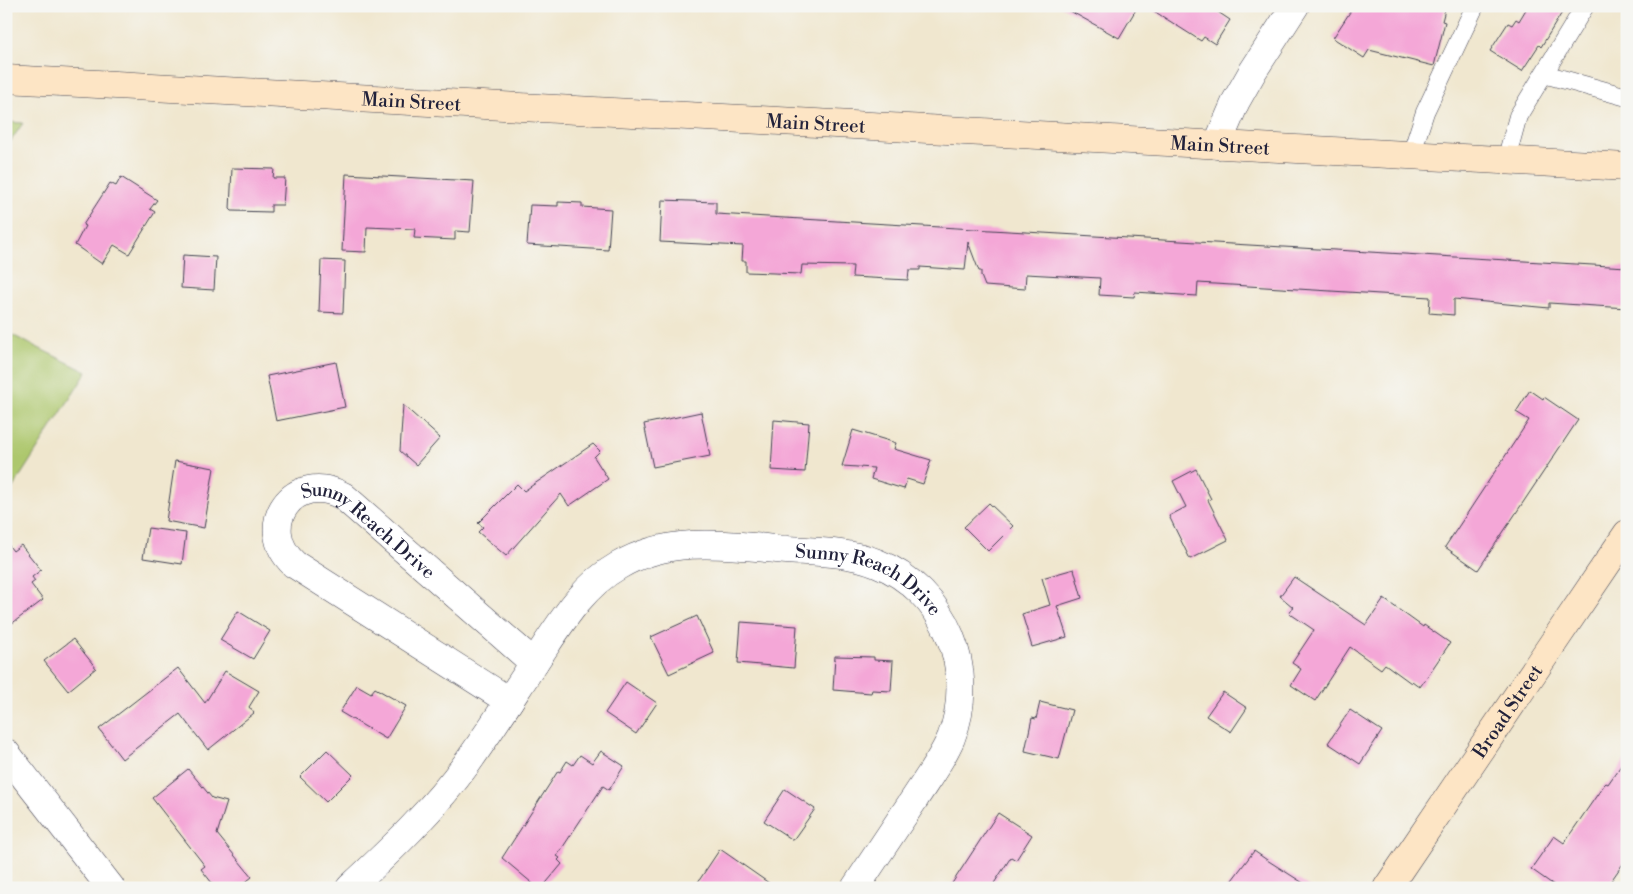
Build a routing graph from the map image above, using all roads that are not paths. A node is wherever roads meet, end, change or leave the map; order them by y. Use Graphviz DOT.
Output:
graph roads {
  1 [pos="1295,6"];
  2 [pos="1475,6"];
  3 [pos="1585,6"];
  4 [pos="1544,74"];
  5 [pos="6,79"];
  6 [pos="1627,97"];
  7 [pos="1217,144"];
  8 [pos="1412,155"];
  9 [pos="1506,160"];
  10 [pos="1627,166"];
  11 [pos="1627,534"];
  12 [pos="534,663"];
  13 [pos="509,700"];
  14 [pos="8,759"];
  15 [pos="111,888"];
  16 [pos="350,888"];
  17 [pos="855,888"];
  18 [pos="1387,888"];
  1 -- 7 [label="street"];
  2 -- 8 [label="lane"];
  3 -- 4 [label="lane"];
  4 -- 6 [label="lane"];
  4 -- 9 [label="lane"];
  5 -- 7 [label="main road, Main Street"];
  7 -- 8 [label="main road, Main Street"];
  8 -- 9 [label="main road, Main Street"];
  9 -- 10 [label="main road, Main Street"];
  11 -- 18 [label="main road, Broad Street"];
  12 -- 13 [label="street, Sunny Reach Drive"];
  12 -- 13 [label="street, Sunny Reach Drive"];
  12 -- 17 [label="street, Sunny Reach Drive"];
  13 -- 16 [label="street, Sunny Reach Drive"];
  14 -- 15 [label="street"];
}
